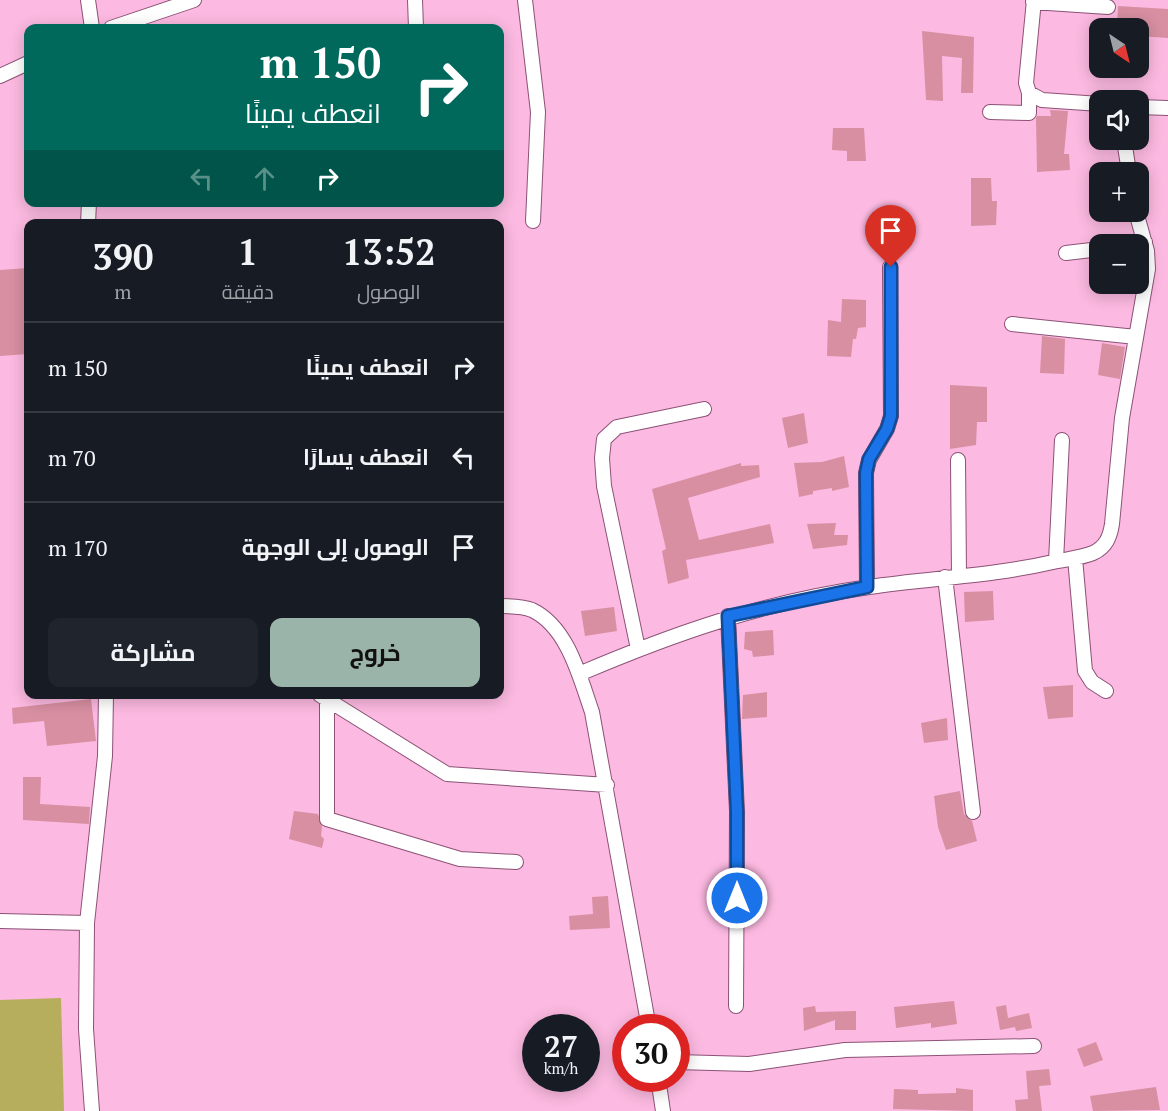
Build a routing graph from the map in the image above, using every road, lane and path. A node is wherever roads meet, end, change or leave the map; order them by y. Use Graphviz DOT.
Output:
graph roads {
  1 [pos="88,0"];
  2 [pos="194,0"];
  3 [pos="415,0"];
  4 [pos="525,0"];
  5 [pos="1034,1"];
  6 [pos="1108,7"];
  7 [pos="91,24"];
  8 [pos="123,24"];
  9 [pos="416,24"];
  10 [pos="24,65"];
  11 [pos="0,76"];
  12 [pos="1029,93"];
  13 [pos="1089,103"];
  14 [pos="1149,107"];
  15 [pos="1168,108"];
  16 [pos="990,112"];
  17 [pos="533,221"];
  18 [pos="1089,250"];
  19 [pos="1066,253"];
  20 [pos="891,267"];
  21 [pos="1144,294"];
  22 [pos="1012,324"];
  23 [pos="1136,337"];
  24 [pos="705,409"];
  25 [pos="1062,440"];
  26 [pos="958,460"];
  27 [pos="1075,558"];
  28 [pos="1056,561"];
  29 [pos="952,576"];
  30 [pos="867,587"];
  31 [pos="504,607"];
  32 [pos="728,616"];
  33 [pos="638,649"];
  34 [pos="579,674"];
  35 [pos="1107,691"];
  36 [pos="106,699"];
  37 [pos="324,699"];
  38 [pos="330,699"];
  39 [pos="607,785"];
  40 [pos="973,812"];
  41 [pos="516,862"];
  42 [pos="0,921"];
  43 [pos="87,923"];
  44 [pos="736,1006"];
  45 [pos="647,1014"];
  46 [pos="1034,1046"];
  47 [pos="690,1062"];
  48 [pos="660,1092"];
  49 [pos="92,1111"];
  50 [pos="663,1111"];
  1 -- 7 [label="street"];
  2 -- 8 [label="street"];
  3 -- 9 [label="street"];
  4 -- 17 [label="street"];
  5 -- 6 [label="street"];
  5 -- 12 [label="street"];
  10 -- 11 [label="street"];
  12 -- 13 [label="street"];
  12 -- 16 [label="street"];
  14 -- 15 [label="street"];
  18 -- 19 [label="street"];
  20 -- 30 [label="street"];
  21 -- 23 [label="street"];
  22 -- 23 [label="street"];
  23 -- 27 [label="street"];
  24 -- 33 [label="street"];
  25 -- 28 [label="street"];
  26 -- 29 [label="street"];
  27 -- 28 [label="street"];
  27 -- 35 [label="street"];
  28 -- 29 [label="street"];
  29 -- 30 [label="street"];
  29 -- 40 [label="street"];
  30 -- 32 [label="street"];
  31 -- 34 [label="street"];
  32 -- 33 [label="street"];
  32 -- 44 [label="street"];
  33 -- 34 [label="street"];
  34 -- 39 [label="street"];
  36 -- 43 [label="street"];
  37 -- 41 [label="street"];
  38 -- 39 [label="street"];
  39 -- 45 [label="street"];
  42 -- 43 [label="street"];
  43 -- 49 [label="street"];
  46 -- 47 [label="street"];
  48 -- 50 [label="street"];
}
